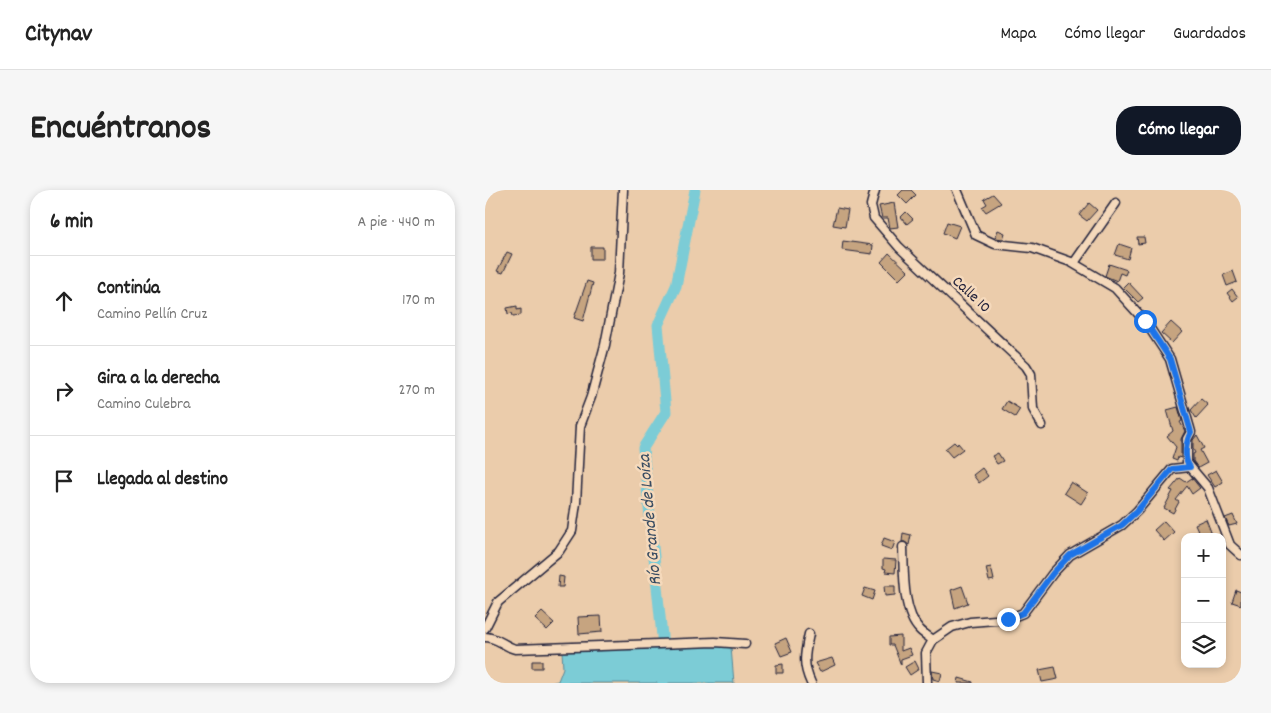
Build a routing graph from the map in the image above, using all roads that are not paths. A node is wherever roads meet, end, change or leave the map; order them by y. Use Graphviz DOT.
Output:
graph roads {
  1 [pos="623,190"];
  2 [pos="875,190"];
  3 [pos="957,190"];
  4 [pos="1116,203"];
  5 [pos="1074,263"];
  6 [pos="1042,425"];
  7 [pos="1190,467"];
  8 [pos="903,547"];
  9 [pos="1241,555"];
  10 [pos="485,628"];
  11 [pos="809,634"];
  12 [pos="485,637"];
  13 [pos="933,640"];
  14 [pos="745,644"];
  15 [pos="811,683"];
  16 [pos="927,683"];
  1 -- 10 [label="street"];
  2 -- 6 [label="street, Calle 10"];
  3 -- 5 [label="street"];
  4 -- 5 [label="street"];
  5 -- 7 [label="street"];
  7 -- 9 [label="street"];
  7 -- 13 [label="street"];
  8 -- 13 [label="street"];
  11 -- 15 [label="street"];
  12 -- 14 [label="street"];
  13 -- 16 [label="street"];
}
